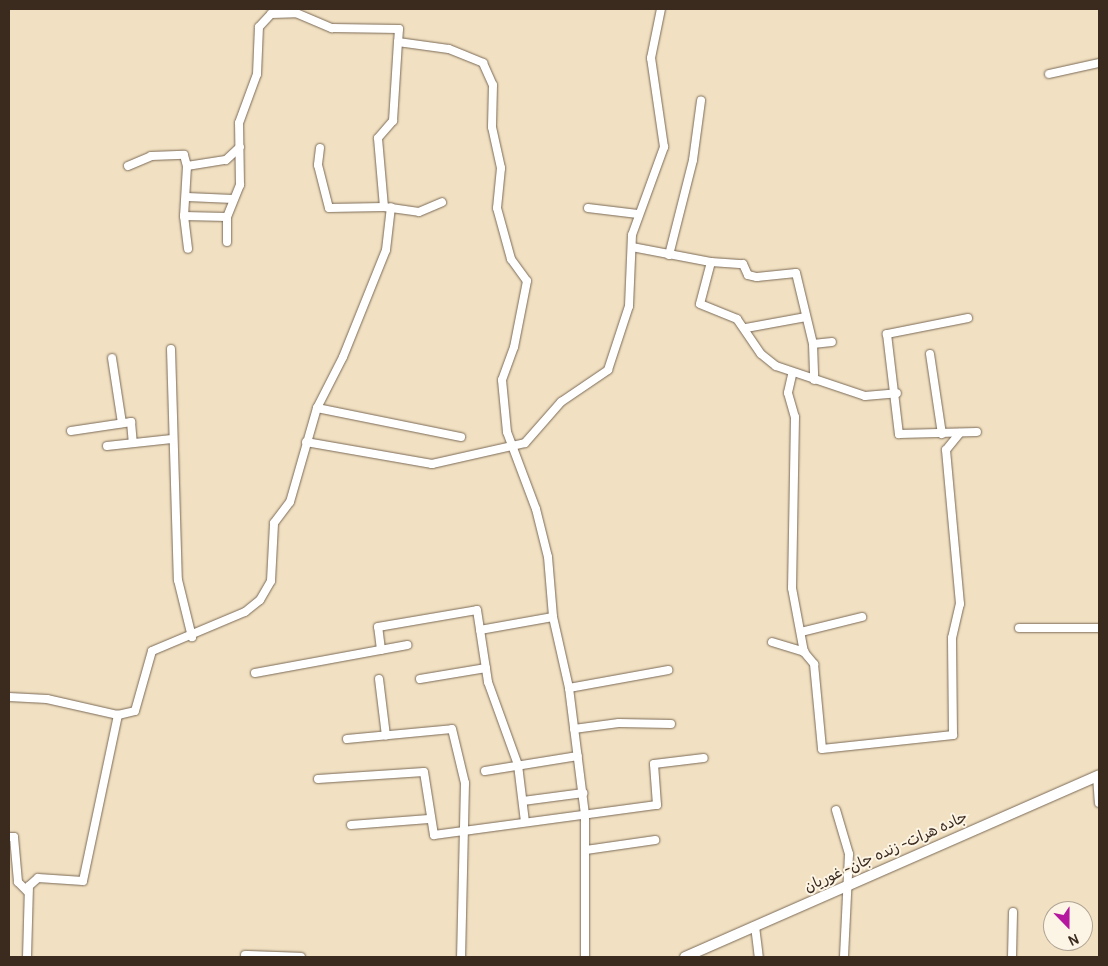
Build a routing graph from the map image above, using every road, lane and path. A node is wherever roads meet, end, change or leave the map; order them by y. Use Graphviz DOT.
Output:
graph roads {
  1 [pos="661,9"];
  2 [pos="280,12"];
  3 [pos="398,42"];
  4 [pos="1099,63"];
  5 [pos="1049,74"];
  6 [pos="701,101"];
  7 [pos="240,147"];
  8 [pos="320,148"];
  9 [pos="128,166"];
  10 [pos="187,166"];
  11 [pos="187,197"];
  12 [pos="233,199"];
  13 [pos="442,202"];
  14 [pos="387,207"];
  15 [pos="588,208"];
  16 [pos="638,214"];
  17 [pos="184,216"];
  18 [pos="227,216"];
  19 [pos="227,242"];
  20 [pos="632,247"];
  21 [pos="188,249"];
  22 [pos="669,255"];
  23 [pos="711,262"];
  24 [pos="806,317"];
  25 [pos="968,318"];
  26 [pos="746,328"];
  27 [pos="832,342"];
  28 [pos="813,344"];
  29 [pos="171,349"];
  30 [pos="930,354"];
  31 [pos="112,358"];
  32 [pos="792,375"];
  33 [pos="814,380"];
  34 [pos="897,393"];
  35 [pos="317,408"];
  36 [pos="122,423"];
  37 [pos="71,431"];
  38 [pos="976,432"];
  39 [pos="960,433"];
  40 [pos="942,434"];
  41 [pos="461,437"];
  42 [pos="172,439"];
  43 [pos="306,442"];
  44 [pos="133,443"];
  45 [pos="514,444"];
  46 [pos="107,446"];
  47 [pos="553,617"];
  48 [pos="862,617"];
  49 [pos="1019,628"];
  50 [pos="1099,628"];
  51 [pos="480,630"];
  52 [pos="801,632"];
  53 [pos="192,637"];
  54 [pos="772,642"];
  55 [pos="407,645"];
  56 [pos="381,650"];
  57 [pos="804,652"];
  58 [pos="486,668"];
  59 [pos="668,670"];
  60 [pos="255,673"];
  61 [pos="379,679"];
  62 [pos="420,679"];
  63 [pos="569,688"];
  64 [pos="9,697"];
  65 [pos="118,715"];
  66 [pos="671,724"];
  67 [pos="574,729"];
  68 [pos="386,736"];
  69 [pos="347,739"];
  70 [pos="578,756"];
  71 [pos="704,758"];
  72 [pos="518,765"];
  73 [pos="485,771"];
  74 [pos="1098,775"];
  75 [pos="318,779"];
  76 [pos="583,793"];
  77 [pos="523,801"];
  78 [pos="1099,802"];
  79 [pos="836,810"];
  80 [pos="584,814"];
  81 [pos="429,819"];
  82 [pos="525,822"];
  83 [pos="351,824"];
  84 [pos="464,832"];
  85 [pos="9,837"];
  86 [pos="654,840"];
  87 [pos="586,850"];
  88 [pos="847,885"];
  89 [pos="28,892"];
  90 [pos="1013,912"];
  91 [pos="755,926"];
  92 [pos="246,955"];
  93 [pos="27,957"];
  94 [pos="300,957"];
  95 [pos="461,957"];
  96 [pos="585,957"];
  97 [pos="685,957"];
  98 [pos="759,957"];
  99 [pos="844,957"];
  100 [pos="1012,957"];
  1 -- 16 [label="street"];
  2 -- 3 [label="street"];
  2 -- 7 [label="street"];
  3 -- 14 [label="street"];
  3 -- 45 [label="street"];
  4 -- 5 [label="street"];
  6 -- 22 [label="street"];
  7 -- 10 [label="street"];
  7 -- 12 [label="street"];
  8 -- 14 [label="street"];
  9 -- 10 [label="street"];
  10 -- 11 [label="street"];
  11 -- 12 [label="street"];
  11 -- 17 [label="street"];
  12 -- 18 [label="street"];
  13 -- 14 [label="street"];
  14 -- 35 [label="street"];
  15 -- 16 [label="street"];
  16 -- 20 [label="street"];
  17 -- 18 [label="street"];
  17 -- 21 [label="street"];
  18 -- 19 [label="street"];
  20 -- 22 [label="street"];
  20 -- 45 [label="street"];
  22 -- 23 [label="street"];
  23 -- 24 [label="street"];
  23 -- 26 [label="street"];
  24 -- 26 [label="street"];
  24 -- 28 [label="street"];
  25 -- 34 [label="street"];
  26 -- 32 [label="street"];
  27 -- 28 [label="street"];
  28 -- 33 [label="street"];
  29 -- 42 [label="street"];
  30 -- 40 [label="street"];
  31 -- 36 [label="street"];
  32 -- 33 [label="street"];
  32 -- 52 [label="street"];
  33 -- 34 [label="street"];
  34 -- 40 [label="street"];
  35 -- 41 [label="street"];
  35 -- 43 [label="street"];
  36 -- 37 [label="street"];
  36 -- 44 [label="street"];
  38 -- 39 [label="street"];
  39 -- 40 [label="street"];
  39 -- 57 [label="street"];
  42 -- 44 [label="street"];
  42 -- 53 [label="street"];
  43 -- 45 [label="street"];
  43 -- 53 [label="street"];
  44 -- 46 [label="street"];
  45 -- 47 [label="street"];
  47 -- 51 [label="street"];
  47 -- 63 [label="street"];
  48 -- 52 [label="street"];
  49 -- 50 [label="street"];
  51 -- 56 [label="street"];
  51 -- 58 [label="street"];
  52 -- 57 [label="street"];
  53 -- 65 [label="street"];
  54 -- 57 [label="street"];
  55 -- 56 [label="street"];
  56 -- 60 [label="street"];
  58 -- 62 [label="street"];
  58 -- 72 [label="street"];
  59 -- 63 [label="street"];
  61 -- 68 [label="street"];
  63 -- 67 [label="street"];
  64 -- 65 [label="street"];
  65 -- 89 [label="street"];
  66 -- 67 [label="street"];
  67 -- 70 [label="street"];
  68 -- 69 [label="street"];
  68 -- 84 [label="street"];
  70 -- 72 [label="street"];
  70 -- 76 [label="street"];
  71 -- 80 [label="street"];
  72 -- 73 [label="street"];
  72 -- 77 [label="street"];
  74 -- 78 [label="street"];
  74 -- 88 [label="main road, جاده هرات- زنده جان- غوریان"];
  75 -- 81 [label="street"];
  76 -- 77 [label="street"];
  76 -- 80 [label="street"];
  77 -- 82 [label="street"];
  79 -- 88 [label="street"];
  80 -- 82 [label="street"];
  80 -- 87 [label="street"];
  81 -- 83 [label="street"];
  81 -- 84 [label="street"];
  82 -- 84 [label="street"];
  84 -- 95 [label="street"];
  85 -- 89 [label="street"];
  86 -- 87 [label="street"];
  87 -- 96 [label="street"];
  88 -- 91 [label="main road, جاده هرات- زنده جان- غوریان"];
  88 -- 99 [label="street"];
  89 -- 93 [label="street"];
  90 -- 100 [label="street"];
  91 -- 97 [label="main road, جاده هرات- زنده جان- غوریان"];
  91 -- 98 [label="street"];
  92 -- 94 [label="street"];
}
